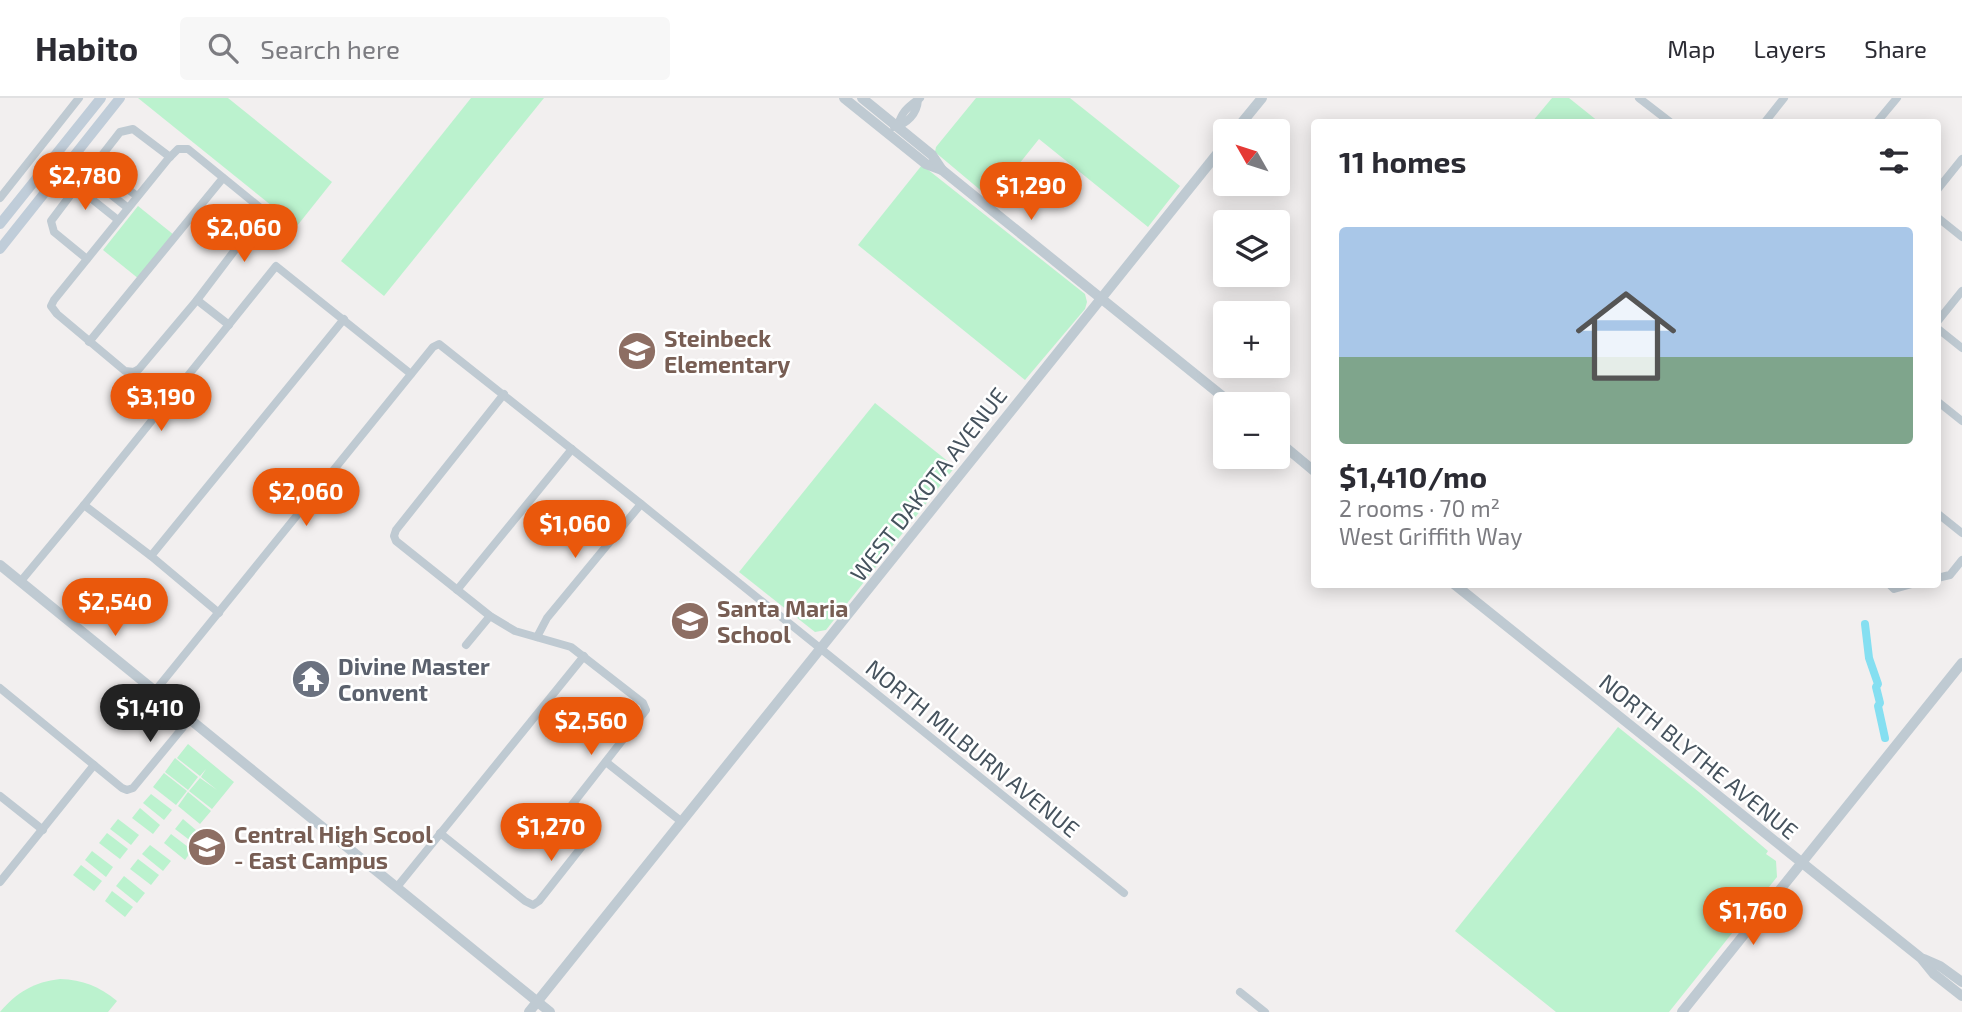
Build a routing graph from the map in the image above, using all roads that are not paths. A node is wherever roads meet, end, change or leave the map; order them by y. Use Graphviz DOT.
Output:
graph roads {
  1 [pos="101,98"];
  2 [pos="120,98"];
  3 [pos="844,98"];
  4 [pos="851,98"];
  5 [pos="862,98"];
  6 [pos="1262,98"];
  7 [pos="1639,98"];
  8 [pos="1897,98"];
  9 [pos="919,99"];
  10 [pos="74,100"];
  11 [pos="1780,100"];
  12 [pos="1245,119"];
  13 [pos="1666,119"];
  14 [pos="1767,119"];
  15 [pos="1880,119"];
  16 [pos="897,127"];
  17 [pos="170,157"];
  18 [pos="1213,159"];
  19 [pos="1962,159"];
  20 [pos="70,162"];
  21 [pos="942,170"];
  22 [pos="223,178"];
  23 [pos="1941,185"];
  24 [pos="137,196"];
  25 [pos="0,198"];
  26 [pos="128,208"];
  27 [pos="118,220"];
  28 [pos="1941,220"];
  29 [pos="0,224"];
  30 [pos="1962,237"];
  31 [pos="0,249"];
  32 [pos="87,259"];
  33 [pos="1962,291"];
  34 [pos="1101,298"];
  35 [pos="197,300"];
  36 [pos="1941,317"];
  37 [pos="344,319"];
  38 [pos="229,325"];
  39 [pos="1941,331"];
  40 [pos="89,342"];
  41 [pos="1962,348"];
  42 [pos="411,374"];
  43 [pos="1217,392"];
  44 [pos="504,394"];
  45 [pos="1941,404"];
  46 [pos="1962,421"];
  47 [pos="572,449"];
  48 [pos="1290,451"];
  49 [pos="1311,468"];
  50 [pos="642,504"];
  51 [pos="85,505"];
  52 [pos="1941,516"];
  53 [pos="1962,533"];
  54 [pos="151,556"];
  55 [pos="1962,560"];
  56 [pos="0,565"];
  57 [pos="1941,577"];
  58 [pos="21,581"];
  59 [pos="1459,588"];
  60 [pos="457,590"];
  61 [pos="219,613"];
  62 [pos="489,616"];
  63 [pos="537,637"];
  64 [pos="466,645"];
  65 [pos="820,650"];
  66 [pos="584,656"];
  67 [pos="1962,663"];
  68 [pos="0,688"];
  69 [pos="155,691"];
  70 [pos="189,720"];
  71 [pos="606,762"];
  72 [pos="94,765"];
  73 [pos="0,796"];
  74 [pos="682,822"];
  75 [pos="43,830"];
  76 [pos="440,832"];
  77 [pos="1801,863"];
  78 [pos="0,882"];
  79 [pos="397,887"];
  80 [pos="1124,893"];
  81 [pos="1921,958"];
  82 [pos="1962,982"];
  83 [pos="1240,992"];
  84 [pos="1962,996"];
  85 [pos="537,1002"];
  86 [pos="529,1012"];
  87 [pos="550,1012"];
  88 [pos="1265,1012"];
  89 [pos="1682,1012"];
  1 -- 29 [label="main road"];
  2 -- 20 [label="main road"];
  3 -- 21 [label="street"];
  4 -- 16 [label="street"];
  5 -- 16 [label="street"];
  6 -- 12 [label="street"];
  7 -- 13 [label="street"];
  8 -- 15 [label="street"];
  9 -- 16 [label="street"];
  10 -- 25 [label="street"];
  11 -- 14 [label="street"];
  16 -- 21 [label="street"];
  17 -- 22 [label="street"];
  17 -- 24 [label="street"];
  17 -- 24 [label="street"];
  18 -- 34 [label="street, WEST DAKOTA AVENUE"];
  19 -- 23 [label="street"];
  20 -- 26 [label="street"];
  20 -- 31 [label="main road"];
  21 -- 34 [label="street"];
  22 -- 35 [label="street"];
  22 -- 40 [label="street"];
  24 -- 26 [label="street"];
  26 -- 27 [label="street"];
  27 -- 32 [label="street"];
  27 -- 32 [label="street"];
  28 -- 30 [label="street"];
  32 -- 40 [label="street"];
  33 -- 36 [label="street"];
  34 -- 43 [label="street"];
  34 -- 65 [label="street, WEST DAKOTA AVENUE"];
  35 -- 38 [label="street"];
  35 -- 40 [label="street"];
  37 -- 38 [label="street"];
  37 -- 42 [label="street"];
  37 -- 54 [label="street"];
  38 -- 51 [label="street"];
  39 -- 41 [label="street"];
  42 -- 44 [label="street, NORTH MILBURN AVENUE"];
  42 -- 61 [label="street"];
  44 -- 47 [label="street, NORTH MILBURN AVENUE"];
  44 -- 60 [label="street"];
  45 -- 46 [label="street"];
  47 -- 50 [label="street, NORTH MILBURN AVENUE"];
  47 -- 60 [label="street"];
  48 -- 49 [label="street"];
  50 -- 63 [label="street"];
  50 -- 65 [label="street, NORTH MILBURN AVENUE"];
  51 -- 54 [label="street"];
  51 -- 58 [label="street"];
  52 -- 53 [label="street"];
  54 -- 61 [label="street"];
  55 -- 57 [label="street"];
  56 -- 58 [label="street"];
  58 -- 69 [label="street"];
  59 -- 77 [label="street, NORTH BLYTHE AVENUE"];
  60 -- 62 [label="street"];
  61 -- 69 [label="street"];
  62 -- 63 [label="street"];
  62 -- 64 [label="street"];
  63 -- 66 [label="street"];
  65 -- 74 [label="street, WEST DAKOTA AVENUE"];
  65 -- 80 [label="street, NORTH MILBURN AVENUE"];
  66 -- 71 [label="street"];
  66 -- 76 [label="street"];
  67 -- 77 [label="street"];
  68 -- 72 [label="street"];
  69 -- 70 [label="street"];
  70 -- 72 [label="street"];
  70 -- 79 [label="street"];
  71 -- 74 [label="street"];
  71 -- 76 [label="street"];
  72 -- 75 [label="street"];
  73 -- 75 [label="street"];
  74 -- 85 [label="street, WEST DAKOTA AVENUE"];
  75 -- 78 [label="street"];
  76 -- 79 [label="street"];
  77 -- 81 [label="street, NORTH BLYTHE AVENUE"];
  77 -- 89 [label="street"];
  79 -- 85 [label="street"];
  81 -- 82 [label="street, NORTH BLYTHE AVENUE"];
  81 -- 84 [label="street, NORTH BLYTHE AVENUE"];
  83 -- 88 [label="street"];
  85 -- 86 [label="street, WEST DAKOTA AVENUE"];
  85 -- 87 [label="street"];
}
